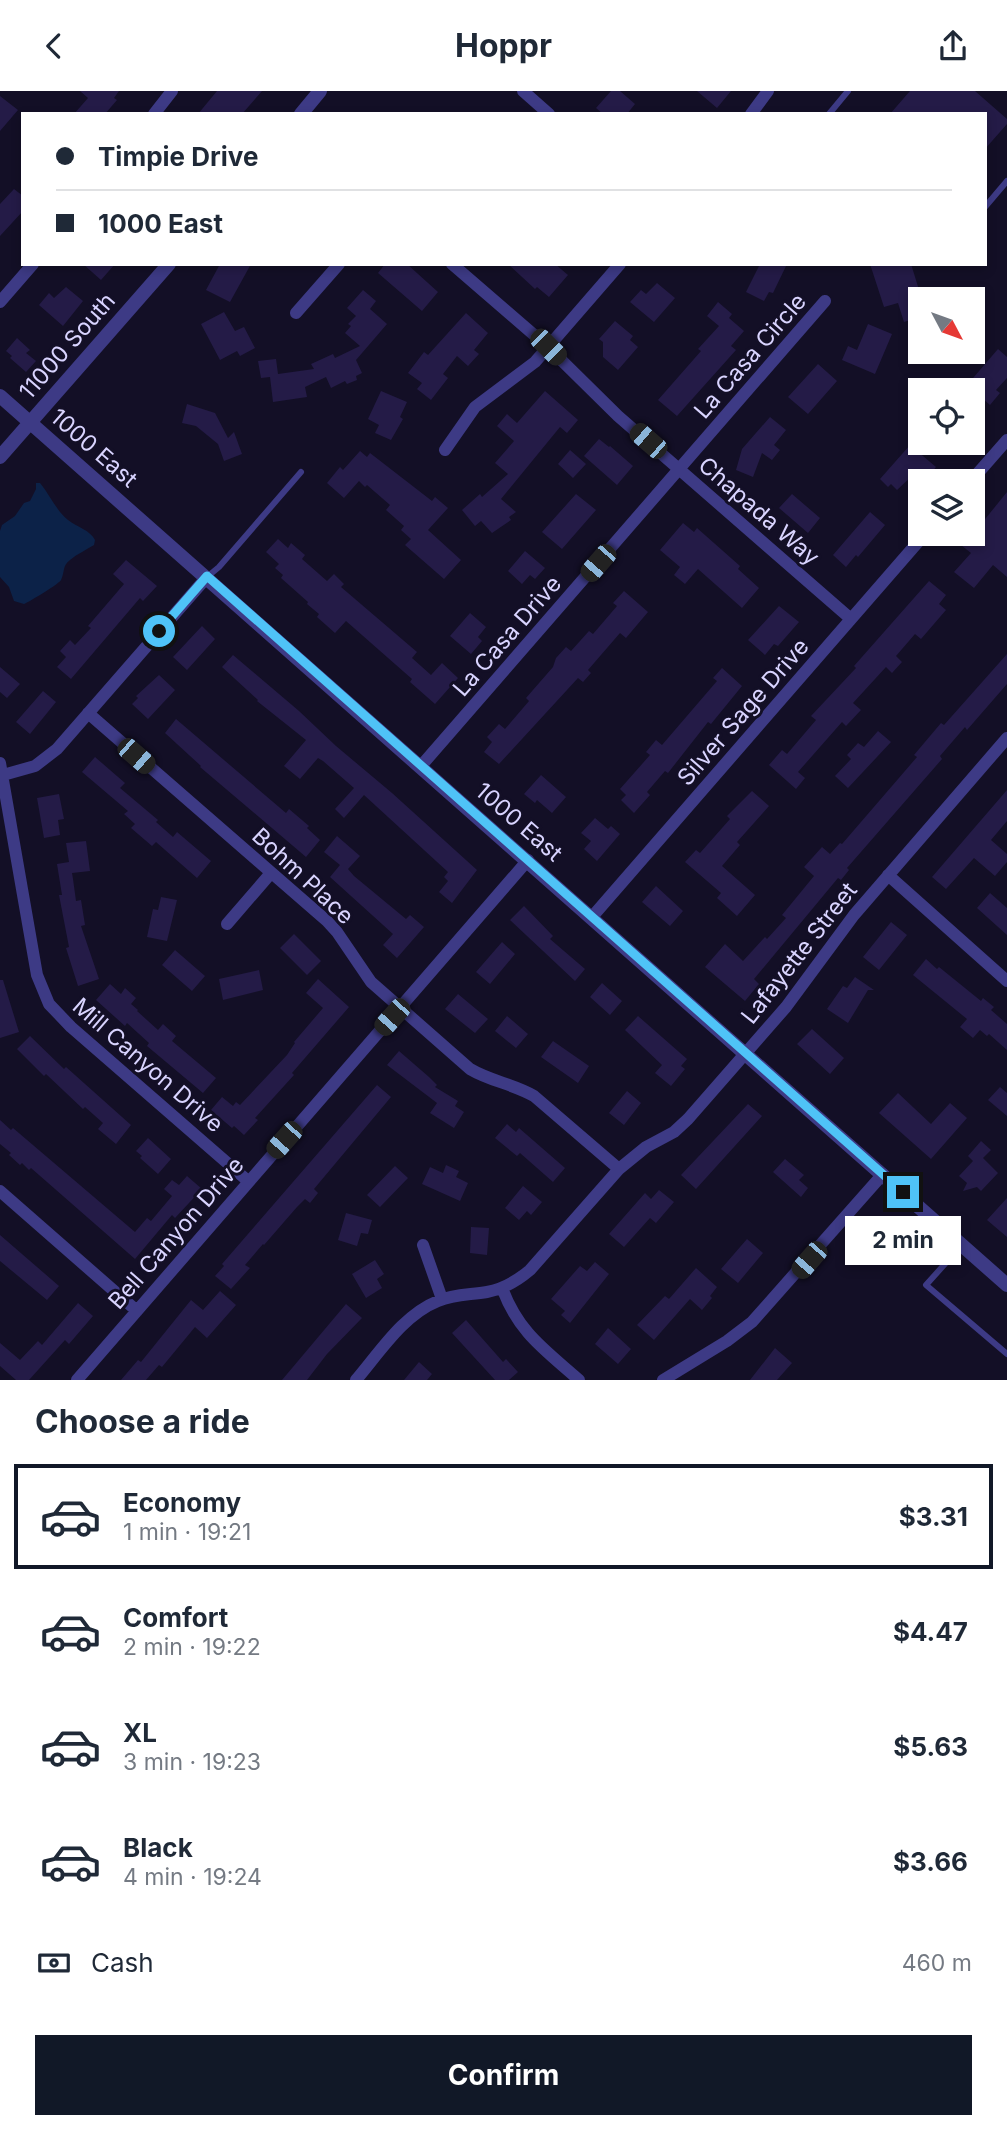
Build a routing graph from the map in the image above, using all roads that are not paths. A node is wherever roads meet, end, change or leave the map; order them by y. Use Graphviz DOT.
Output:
graph roads {
  1 [pos="172,91"];
  2 [pos="320,91"];
  3 [pos="523,91"];
  4 [pos="768,91"];
  5 [pos="848,91"];
  6 [pos="155,112"];
  7 [pos="302,112"];
  8 [pos="547,112"];
  9 [pos="752,112"];
  10 [pos="831,112"];
  11 [pos="1007,181"];
  12 [pos="987,205"];
  13 [pos="31,266"];
  14 [pos="167,266"];
  15 [pos="337,266"];
  16 [pos="454,266"];
  17 [pos="618,266"];
  18 [pos="825,301"];
  19 [pos="0,302"];
  20 [pos="296,313"];
  21 [pos="548,347"];
  22 [pos="0,396"];
  23 [pos="31,423"];
  24 [pos="1007,440"];
  25 [pos="445,450"];
  26 [pos="0,457"];
  27 [pos="982,469"];
  28 [pos="680,470"];
  29 [pos="300,472"];
  30 [pos="915,546"];
  31 [pos="207,576"];
  32 [pos="851,619"];
  33 [pos="88,713"];
  34 [pos="1006,739"];
  35 [pos="421,766"];
  36 [pos="2,769"];
  37 [pos="528,860"];
  38 [pos="271,873"];
  39 [pos="888,875"];
  40 [pos="592,917"];
  41 [pos="227,924"];
  42 [pos="1007,981"];
  43 [pos="400,1008"];
  44 [pos="747,1053"];
  45 [pos="619,1169"];
  46 [pos="883,1174"];
  47 [pos="248,1181"];
  48 [pos="0,1191"];
  49 [pos="423,1245"];
  50 [pos="962,1245"];
  51 [pos="1007,1285"];
  52 [pos="502,1288"];
  53 [pos="442,1299"];
  54 [pos="137,1311"];
  55 [pos="1007,1354"];
  56 [pos="77,1380"];
  57 [pos="356,1380"];
  58 [pos="579,1380"];
  59 [pos="663,1380"];
  1 -- 6 [label="street"];
  2 -- 7 [label="street"];
  3 -- 8 [label="street"];
  4 -- 9 [label="street"];
  5 -- 10 [label="lane"];
  11 -- 12 [label="lane"];
  13 -- 19 [label="street"];
  14 -- 23 [label="street, 11000 South"];
  15 -- 20 [label="street"];
  16 -- 21 [label="street, Chapada Way"];
  17 -- 21 [label="street"];
  18 -- 28 [label="street, La Casa Circle"];
  21 -- 25 [label="street"];
  21 -- 28 [label="street, Chapada Way"];
  22 -- 23 [label="street, 1000 East"];
  23 -- 26 [label="street, 11000 South"];
  23 -- 31 [label="street, 1000 East"];
  24 -- 27 [label="street"];
  28 -- 32 [label="street, Chapada Way"];
  28 -- 35 [label="street, La Casa Drive"];
  29 -- 31 [label="lane"];
  30 -- 32 [label="street, Silver Sage Drive"];
  31 -- 33 [label="street"];
  31 -- 35 [label="street, 1000 East"];
  32 -- 40 [label="street, Silver Sage Drive"];
  33 -- 36 [label="street"];
  33 -- 38 [label="street, Bohm Place"];
  34 -- 39 [label="street, Lafayette Street"];
  35 -- 37 [label="street, 1000 East"];
  36 -- 47 [label="street, Mill Canyon Drive"];
  37 -- 40 [label="street, 1000 East"];
  37 -- 43 [label="street, Bell Canyon Drive"];
  38 -- 41 [label="street"];
  38 -- 43 [label="street, Bohm Place"];
  39 -- 42 [label="street"];
  39 -- 44 [label="street, Lafayette Street"];
  40 -- 44 [label="street, 1000 East"];
  43 -- 45 [label="street, Bohm Place"];
  43 -- 47 [label="street, Bell Canyon Drive"];
  44 -- 45 [label="street, Lafayette Street"];
  44 -- 46 [label="street, 1000 East"];
  45 -- 52 [label="street, Lafayette Street"];
  46 -- 50 [label="street, 1000 East"];
  46 -- 59 [label="street"];
  47 -- 54 [label="street, Bell Canyon Drive"];
  48 -- 54 [label="street"];
  49 -- 53 [label="street"];
  50 -- 51 [label="street, 1000 East"];
  50 -- 55 [label="lane"];
  52 -- 53 [label="street, Lafayette Street"];
  52 -- 58 [label="street"];
  53 -- 57 [label="street, Lafayette Street"];
  54 -- 56 [label="street, Bell Canyon Drive"];
}
